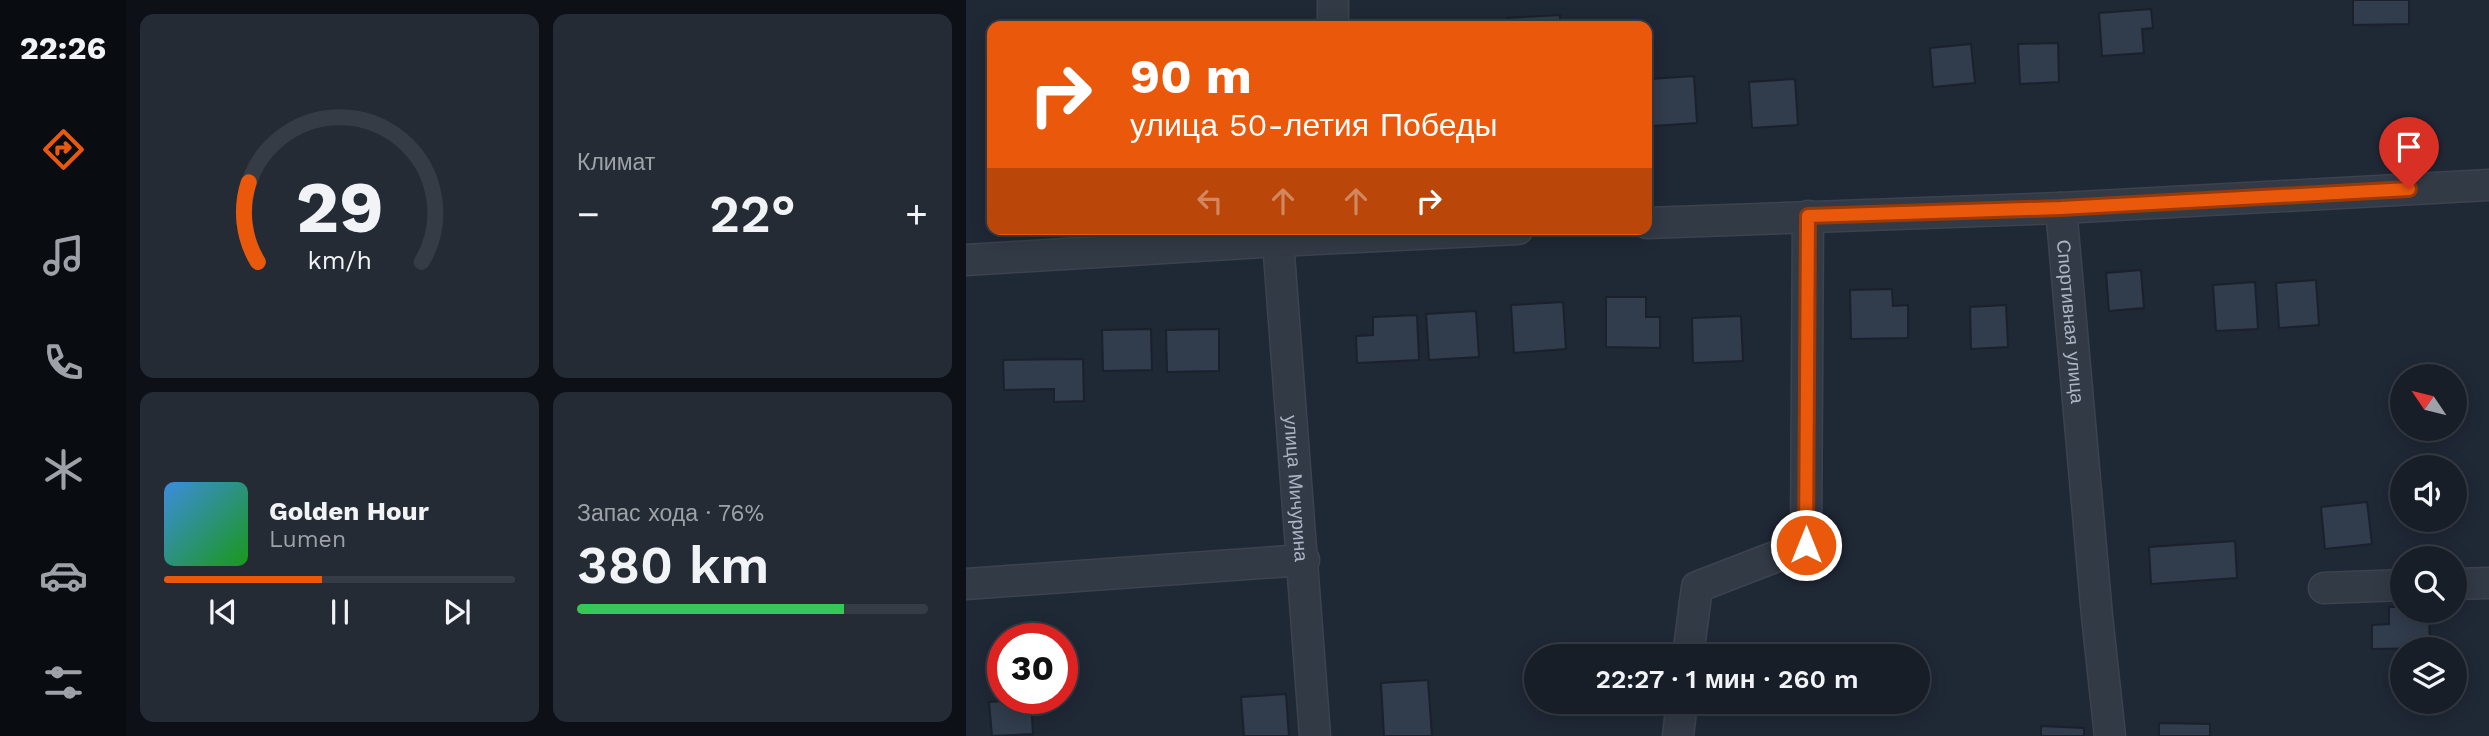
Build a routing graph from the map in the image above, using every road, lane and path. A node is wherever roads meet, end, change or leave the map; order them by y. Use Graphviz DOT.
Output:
graph roads {
  1 [pos="1333,0"];
  2 [pos="1333,21"];
  3 [pos="2489,185"];
  4 [pos="2061,208"];
  5 [pos="1808,216"];
  6 [pos="1652,223"];
  7 [pos="1329,235"];
  8 [pos="1279,241"];
  9 [pos="966,260"];
  10 [pos="1304,560"];
  11 [pos="2489,583"];
  12 [pos="966,584"];
  13 [pos="2467,584"];
  14 [pos="2390,585"];
  15 [pos="2324,588"];
  16 [pos="1690,644"];
  17 [pos="1681,714"];
  18 [pos="1315,736"];
  19 [pos="1678,736"];
  20 [pos="2110,736"];
  1 -- 2 [label="street"];
  3 -- 4 [label="street"];
  4 -- 5 [label="street"];
  4 -- 20 [label="street, Спортивная улица"];
  5 -- 6 [label="street"];
  5 -- 16 [label="street"];
  7 -- 8 [label="street"];
  8 -- 9 [label="street"];
  8 -- 10 [label="street, улица Мичурина"];
  10 -- 12 [label="street"];
  10 -- 18 [label="street, улица Мичурина"];
  11 -- 13 [label="street"];
  14 -- 15 [label="street"];
  17 -- 19 [label="street"];
}
